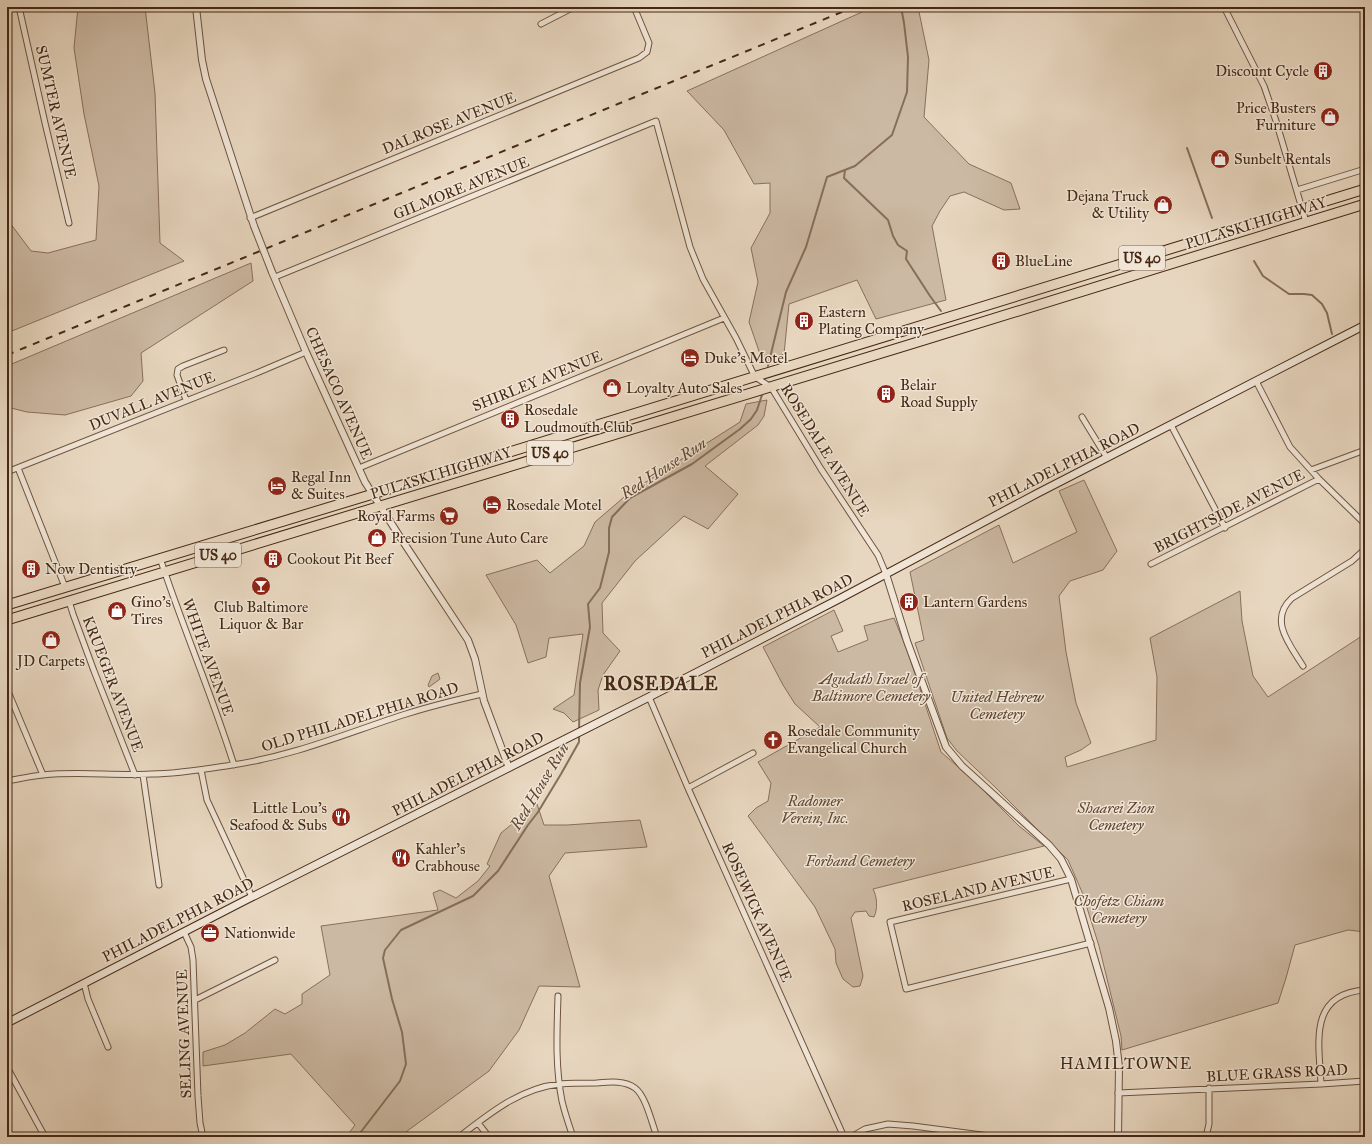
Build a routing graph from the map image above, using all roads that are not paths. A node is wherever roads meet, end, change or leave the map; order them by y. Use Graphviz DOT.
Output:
graph roads {
  1 [pos="19,7"];
  2 [pos="196,7"];
  3 [pos="574,7"];
  4 [pos="634,7"];
  5 [pos="1224,7"];
  6 [pos="541,24"];
  7 [pos="1365,169"];
  8 [pos="1365,189"];
  9 [pos="1297,190"];
  10 [pos="1365,204"];
  11 [pos="1302,208"];
  12 [pos="250,218"];
  13 [pos="1306,222"];
  14 [pos="69,223"];
  15 [pos="274,274"];
  16 [pos="724,318"];
  17 [pos="1365,325"];
  18 [pos="224,350"];
  19 [pos="306,352"];
  20 [pos="755,377"];
  21 [pos="1256,382"];
  22 [pos="771,386"];
  23 [pos="186,400"];
  24 [pos="1082,417"];
  25 [pos="1171,425"];
  26 [pos="1365,450"];
  27 [pos="1107,458"];
  28 [pos="18,468"];
  29 [pos="359,468"];
  30 [pos="1311,470"];
  31 [pos="7,472"];
  32 [pos="1319,479"];
  33 [pos="373,494"];
  34 [pos="380,506"];
  35 [pos="1365,524"];
  36 [pos="1225,528"];
  37 [pos="1365,549"];
  38 [pos="160,558"];
  39 [pos="1151,564"];
  40 [pos="165,571"];
  41 [pos="886,574"];
  42 [pos="65,587"];
  43 [pos="69,601"];
  44 [pos="7,605"];
  45 [pos="7,620"];
  46 [pos="1303,666"];
  47 [pos="7,689"];
  48 [pos="482,694"];
  49 [pos="649,697"];
  50 [pos="753,752"];
  51 [pos="234,765"];
  52 [pos="509,768"];
  53 [pos="201,770"];
  54 [pos="43,774"];
  55 [pos="135,775"];
  56 [pos="143,775"];
  57 [pos="7,781"];
  58 [pos="688,788"];
  59 [pos="1071,879"];
  60 [pos="159,884"];
  61 [pos="252,897"];
  62 [pos="184,932"];
  63 [pos="1091,944"];
  64 [pos="275,960"];
  65 [pos="84,983"];
  66 [pos="1365,990"];
  67 [pos="558,996"];
  68 [pos="195,1000"];
  69 [pos="7,1023"];
  70 [pos="108,1047"];
  71 [pos="7,1067"];
  72 [pos="1365,1081"];
  73 [pos="559,1084"];
  74 [pos="1321,1084"];
  75 [pos="1209,1088"];
  76 [pos="1118,1093"];
  77 [pos="478,1123"];
  78 [pos="45,1137"];
  79 [pos="203,1137"];
  80 [pos="458,1137"];
  81 [pos="489,1137"];
  82 [pos="573,1137"];
  83 [pos="657,1137"];
  84 [pos="844,1137"];
  85 [pos="851,1137"];
  86 [pos="997,1137"];
  87 [pos="1118,1137"];
  88 [pos="1206,1137"];
  1 -- 14 [label="street, SUMTER AVENUE"];
  2 -- 12 [label="street, CHESACO AVENUE"];
  3 -- 6 [label="street"];
  4 -- 12 [label="street, DALROSE AVENUE"];
  5 -- 9 [label="street"];
  7 -- 9 [label="street"];
  8 -- 11 [label="highway, PULASKI HIGHWAY / US 40"];
  9 -- 11 [label="street"];
  10 -- 13 [label="highway, PULASKI HIGHWAY / US 40"];
  11 -- 13 [label="street"];
  11 -- 20 [label="highway, PULASKI HIGHWAY / US 40"];
  12 -- 15 [label="street, CHESACO AVENUE, bridge"];
  13 -- 22 [label="highway, PULASKI HIGHWAY / US 40"];
  15 -- 16 [label="street, GILMORE AVENUE"];
  15 -- 19 [label="street, CHESACO AVENUE"];
  16 -- 20 [label="street"];
  16 -- 29 [label="street, SHIRLEY AVENUE"];
  17 -- 21 [label="main road, PHILADELPHIA ROAD"];
  18 -- 23 [label="street"];
  19 -- 23 [label="street, DUVALL AVENUE"];
  19 -- 29 [label="street, CHESACO AVENUE"];
  20 -- 22 [label="street, ROSEDALE AVENUE"];
  20 -- 33 [label="highway, PULASKI HIGHWAY / US 40"];
  21 -- 25 [label="main road, PHILADELPHIA ROAD"];
  21 -- 30 [label="street"];
  22 -- 34 [label="highway, PULASKI HIGHWAY / US 40"];
  22 -- 41 [label="street, ROSEDALE AVENUE"];
  23 -- 28 [label="street, DUVALL AVENUE"];
  24 -- 27 [label="street"];
  25 -- 27 [label="main road, PHILADELPHIA ROAD"];
  25 -- 36 [label="street"];
  26 -- 30 [label="street, BRIGHTSIDE AVENUE"];
  27 -- 41 [label="main road, PHILADELPHIA ROAD"];
  28 -- 31 [label="street, DUVALL AVENUE"];
  28 -- 42 [label="street"];
  29 -- 33 [label="street, CHESACO AVENUE"];
  30 -- 32 [label="street"];
  32 -- 35 [label="street"];
  32 -- 36 [label="street, BRIGHTSIDE AVENUE"];
  33 -- 34 [label="street, CHESACO AVENUE"];
  33 -- 38 [label="highway, PULASKI HIGHWAY / US 40"];
  34 -- 40 [label="highway, PULASKI HIGHWAY / US 40"];
  34 -- 48 [label="street, CHESACO AVENUE"];
  36 -- 39 [label="street, BRIGHTSIDE AVENUE"];
  37 -- 46 [label="street"];
  38 -- 40 [label="street, WHITE AVENUE"];
  38 -- 42 [label="highway, PULASKI HIGHWAY / US 40"];
  40 -- 43 [label="highway, PULASKI HIGHWAY / US 40"];
  40 -- 51 [label="street, WHITE AVENUE"];
  41 -- 49 [label="main road, PHILADELPHIA ROAD"];
  41 -- 59 [label="street"];
  42 -- 44 [label="highway, PULASKI HIGHWAY / US 40"];
  43 -- 45 [label="highway, PULASKI HIGHWAY / US 40"];
  43 -- 55 [label="street, KRUEGER AVENUE"];
  47 -- 54 [label="street"];
  48 -- 51 [label="street, OLD PHILADELPHIA ROAD"];
  48 -- 52 [label="street, CHESACO AVENUE"];
  49 -- 52 [label="main road, PHILADELPHIA ROAD"];
  49 -- 58 [label="street, ROSEWICK AVENUE"];
  50 -- 58 [label="street"];
  51 -- 53 [label="street, OLD PHILADELPHIA ROAD"];
  52 -- 61 [label="main road, PHILADELPHIA ROAD"];
  53 -- 56 [label="street, OLD PHILADELPHIA ROAD"];
  53 -- 61 [label="street"];
  54 -- 55 [label="street, OLD PHILADELPHIA ROAD"];
  54 -- 57 [label="street, OLD PHILADELPHIA ROAD"];
  55 -- 56 [label="street, OLD PHILADELPHIA ROAD"];
  56 -- 60 [label="street"];
  58 -- 84 [label="street, ROSEWICK AVENUE"];
  59 -- 63 [label="street"];
  59 -- 63 [label="street, ROSELAND AVENUE"];
  61 -- 62 [label="main road, PHILADELPHIA ROAD"];
  62 -- 65 [label="main road, PHILADELPHIA ROAD"];
  62 -- 68 [label="street, SELING AVENUE"];
  63 -- 76 [label="street"];
  64 -- 68 [label="street"];
  65 -- 69 [label="main road, PHILADELPHIA ROAD"];
  65 -- 70 [label="street"];
  66 -- 74 [label="street"];
  67 -- 73 [label="street"];
  68 -- 79 [label="street, SELING AVENUE"];
  71 -- 78 [label="street"];
  72 -- 74 [label="street, BLUE GRASS ROAD"];
  73 -- 77 [label="street"];
  73 -- 82 [label="street"];
  73 -- 83 [label="street"];
  74 -- 75 [label="street, BLUE GRASS ROAD"];
  75 -- 76 [label="street, BLUE GRASS ROAD"];
  75 -- 88 [label="street"];
  76 -- 87 [label="street"];
  77 -- 80 [label="street"];
  77 -- 81 [label="street"];
  85 -- 86 [label="street"];
}
